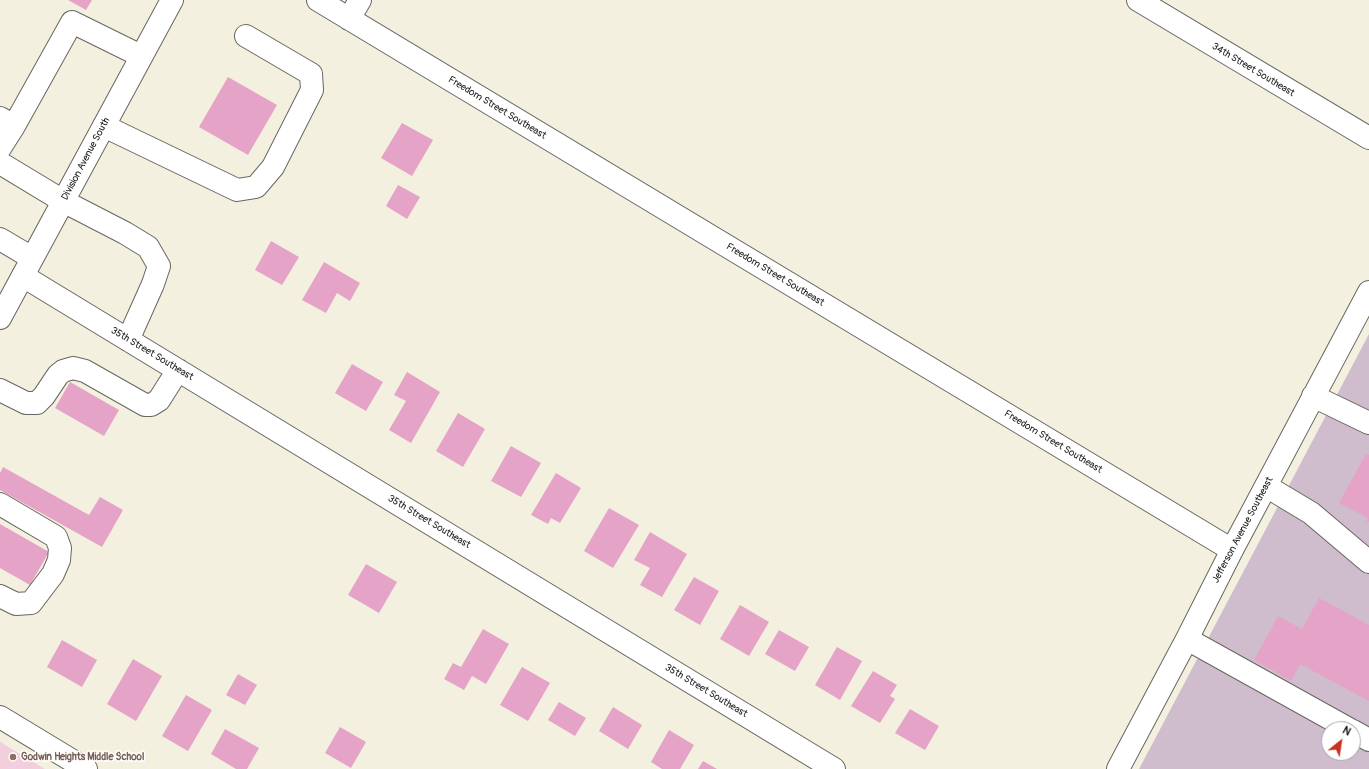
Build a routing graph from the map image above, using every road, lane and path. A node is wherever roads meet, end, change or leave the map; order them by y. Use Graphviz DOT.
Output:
graph roads {
  1 [pos="172,0"];
  2 [pos="318,0"];
  3 [pos="360,0"];
  4 [pos="1138,0"];
  5 [pos="349,19"];
  6 [pos="246,36"];
  7 [pos="142,56"];
  8 [pos="7,122"];
  9 [pos="104,126"];
  10 [pos="1369,138"];
  11 [pos="0,148"];
  12 [pos="0,163"];
  13 [pos="63,201"];
  14 [pos="0,239"];
  15 [pos="28,267"];
  16 [pos="1369,292"];
  17 [pos="0,318"];
  18 [pos="128,340"];
  19 [pos="178,370"];
  20 [pos="0,390"];
  21 [pos="1313,396"];
  22 [pos="1369,423"];
  23 [pos="1266,486"];
  24 [pos="0,504"];
  25 [pos="1232,550"];
  26 [pos="1369,562"];
  27 [pos="0,596"];
  28 [pos="1187,639"];
  29 [pos="0,717"];
  30 [pos="1335,721"];
  31 [pos="86,769"];
  32 [pos="834,769"];
  33 [pos="1118,769"];
  1 -- 7 [label="street, Division Avenue South"];
  2 -- 5 [label="street, Freedom Street Southeast"];
  3 -- 5 [label="street"];
  4 -- 10 [label="street, 34th Street Southeast"];
  5 -- 25 [label="street, Freedom Street Southeast"];
  6 -- 9 [label="street"];
  7 -- 8 [label="street"];
  7 -- 9 [label="street, Division Avenue South"];
  8 -- 11 [label="street"];
  9 -- 13 [label="street, Division Avenue South"];
  12 -- 13 [label="street"];
  13 -- 15 [label="street, Division Avenue South"];
  13 -- 18 [label="street"];
  14 -- 15 [label="street, 35th Street Southeast"];
  15 -- 17 [label="street, Division Avenue South"];
  15 -- 18 [label="street, 35th Street Southeast"];
  16 -- 21 [label="street, Jefferson Avenue Southeast"];
  18 -- 19 [label="street, 35th Street Southeast"];
  19 -- 20 [label="street"];
  19 -- 32 [label="street, 35th Street Southeast"];
  21 -- 22 [label="street"];
  21 -- 23 [label="street, Jefferson Avenue Southeast"];
  23 -- 25 [label="street, Jefferson Avenue Southeast"];
  23 -- 26 [label="street"];
  24 -- 27 [label="street"];
  25 -- 28 [label="street, Jefferson Avenue Southeast"];
  28 -- 30 [label="street"];
  28 -- 33 [label="street, Jefferson Avenue Southeast"];
  29 -- 31 [label="street"];
}
